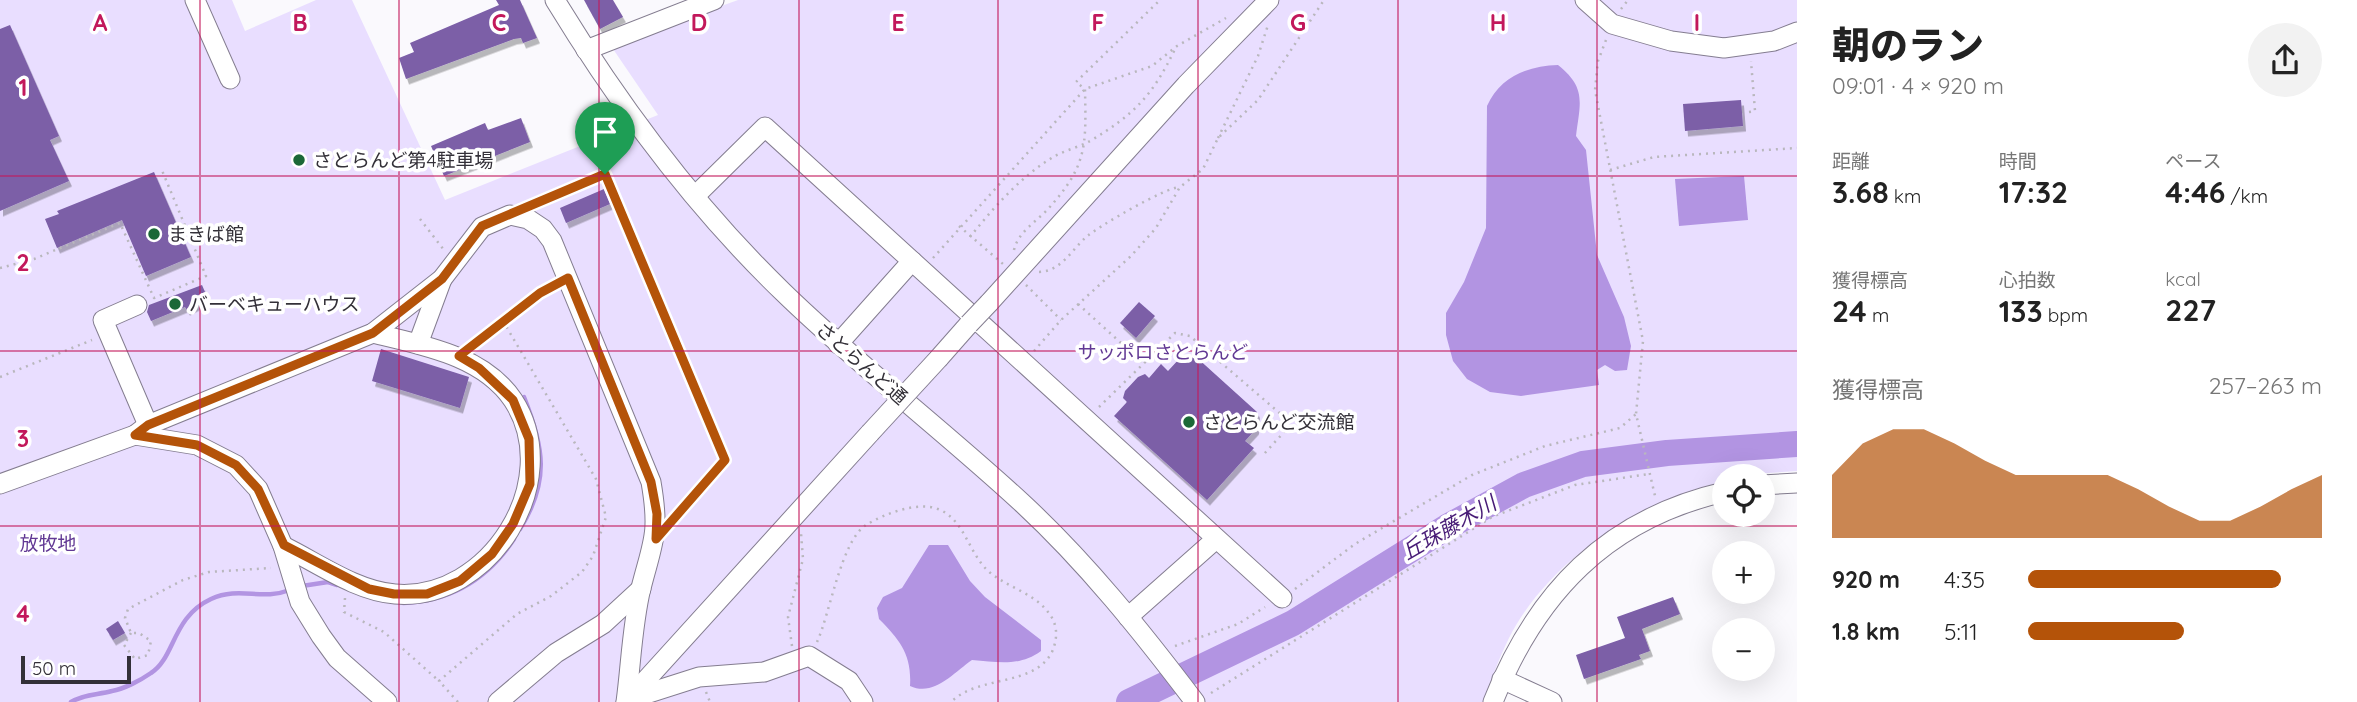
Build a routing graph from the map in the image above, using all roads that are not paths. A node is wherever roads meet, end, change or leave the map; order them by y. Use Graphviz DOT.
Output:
graph roads {
  1 [pos="195,0"];
  2 [pos="555,0"];
  3 [pos="714,0"];
  4 [pos="1585,0"];
  5 [pos="1268,1"];
  6 [pos="1797,32"];
  7 [pos="586,50"];
  8 [pos="230,79"];
  9 [pos="695,195"];
  10 [pos="912,261"];
  11 [pos="442,279"];
  12 [pos="137,306"];
  13 [pos="373,333"];
  14 [pos="418,344"];
  15 [pos="838,344"];
  16 [pos="141,430"];
  17 [pos="1797,482"];
  18 [pos="0,484"];
  19 [pos="1775,484"];
  20 [pos="1712,496"];
  21 [pos="1216,539"];
  22 [pos="290,571"];
  23 [pos="641,589"];
  24 [pos="1282,598"];
  25 [pos="1128,617"];
  26 [pos="1502,679"];
  27 [pos="1203,697"];
  28 [pos="626,701"];
  29 [pos="387,702"];
  30 [pos="498,702"];
  31 [pos="863,702"];
  32 [pos="1493,702"];
  33 [pos="1552,702"];
  1 -- 8 [label="street"];
  2 -- 7 [label="street, さとらんど通"];
  3 -- 7 [label="street"];
  4 -- 6 [label="street"];
  5 -- 28 [label="street, bridge"];
  7 -- 9 [label="street, さとらんど通"];
  9 -- 10 [label="street"];
  9 -- 15 [label="street, さとらんど通"];
  10 -- 15 [label="street"];
  10 -- 21 [label="street"];
  11 -- 13 [label="street"];
  11 -- 14 [label="street"];
  11 -- 23 [label="street"];
  12 -- 16 [label="street"];
  13 -- 14 [label="street"];
  13 -- 16 [label="street"];
  14 -- 22 [label="street"];
  15 -- 25 [label="street, さとらんど通"];
  16 -- 18 [label="street"];
  16 -- 22 [label="street"];
  17 -- 19 [label="street"];
  20 -- 26 [label="street"];
  21 -- 24 [label="street"];
  21 -- 25 [label="street"];
  22 -- 29 [label="street"];
  23 -- 28 [label="street"];
  23 -- 30 [label="street"];
  25 -- 27 [label="street, さとらんど通"];
  26 -- 32 [label="street"];
  26 -- 33 [label="street"];
  28 -- 31 [label="street"];
}
